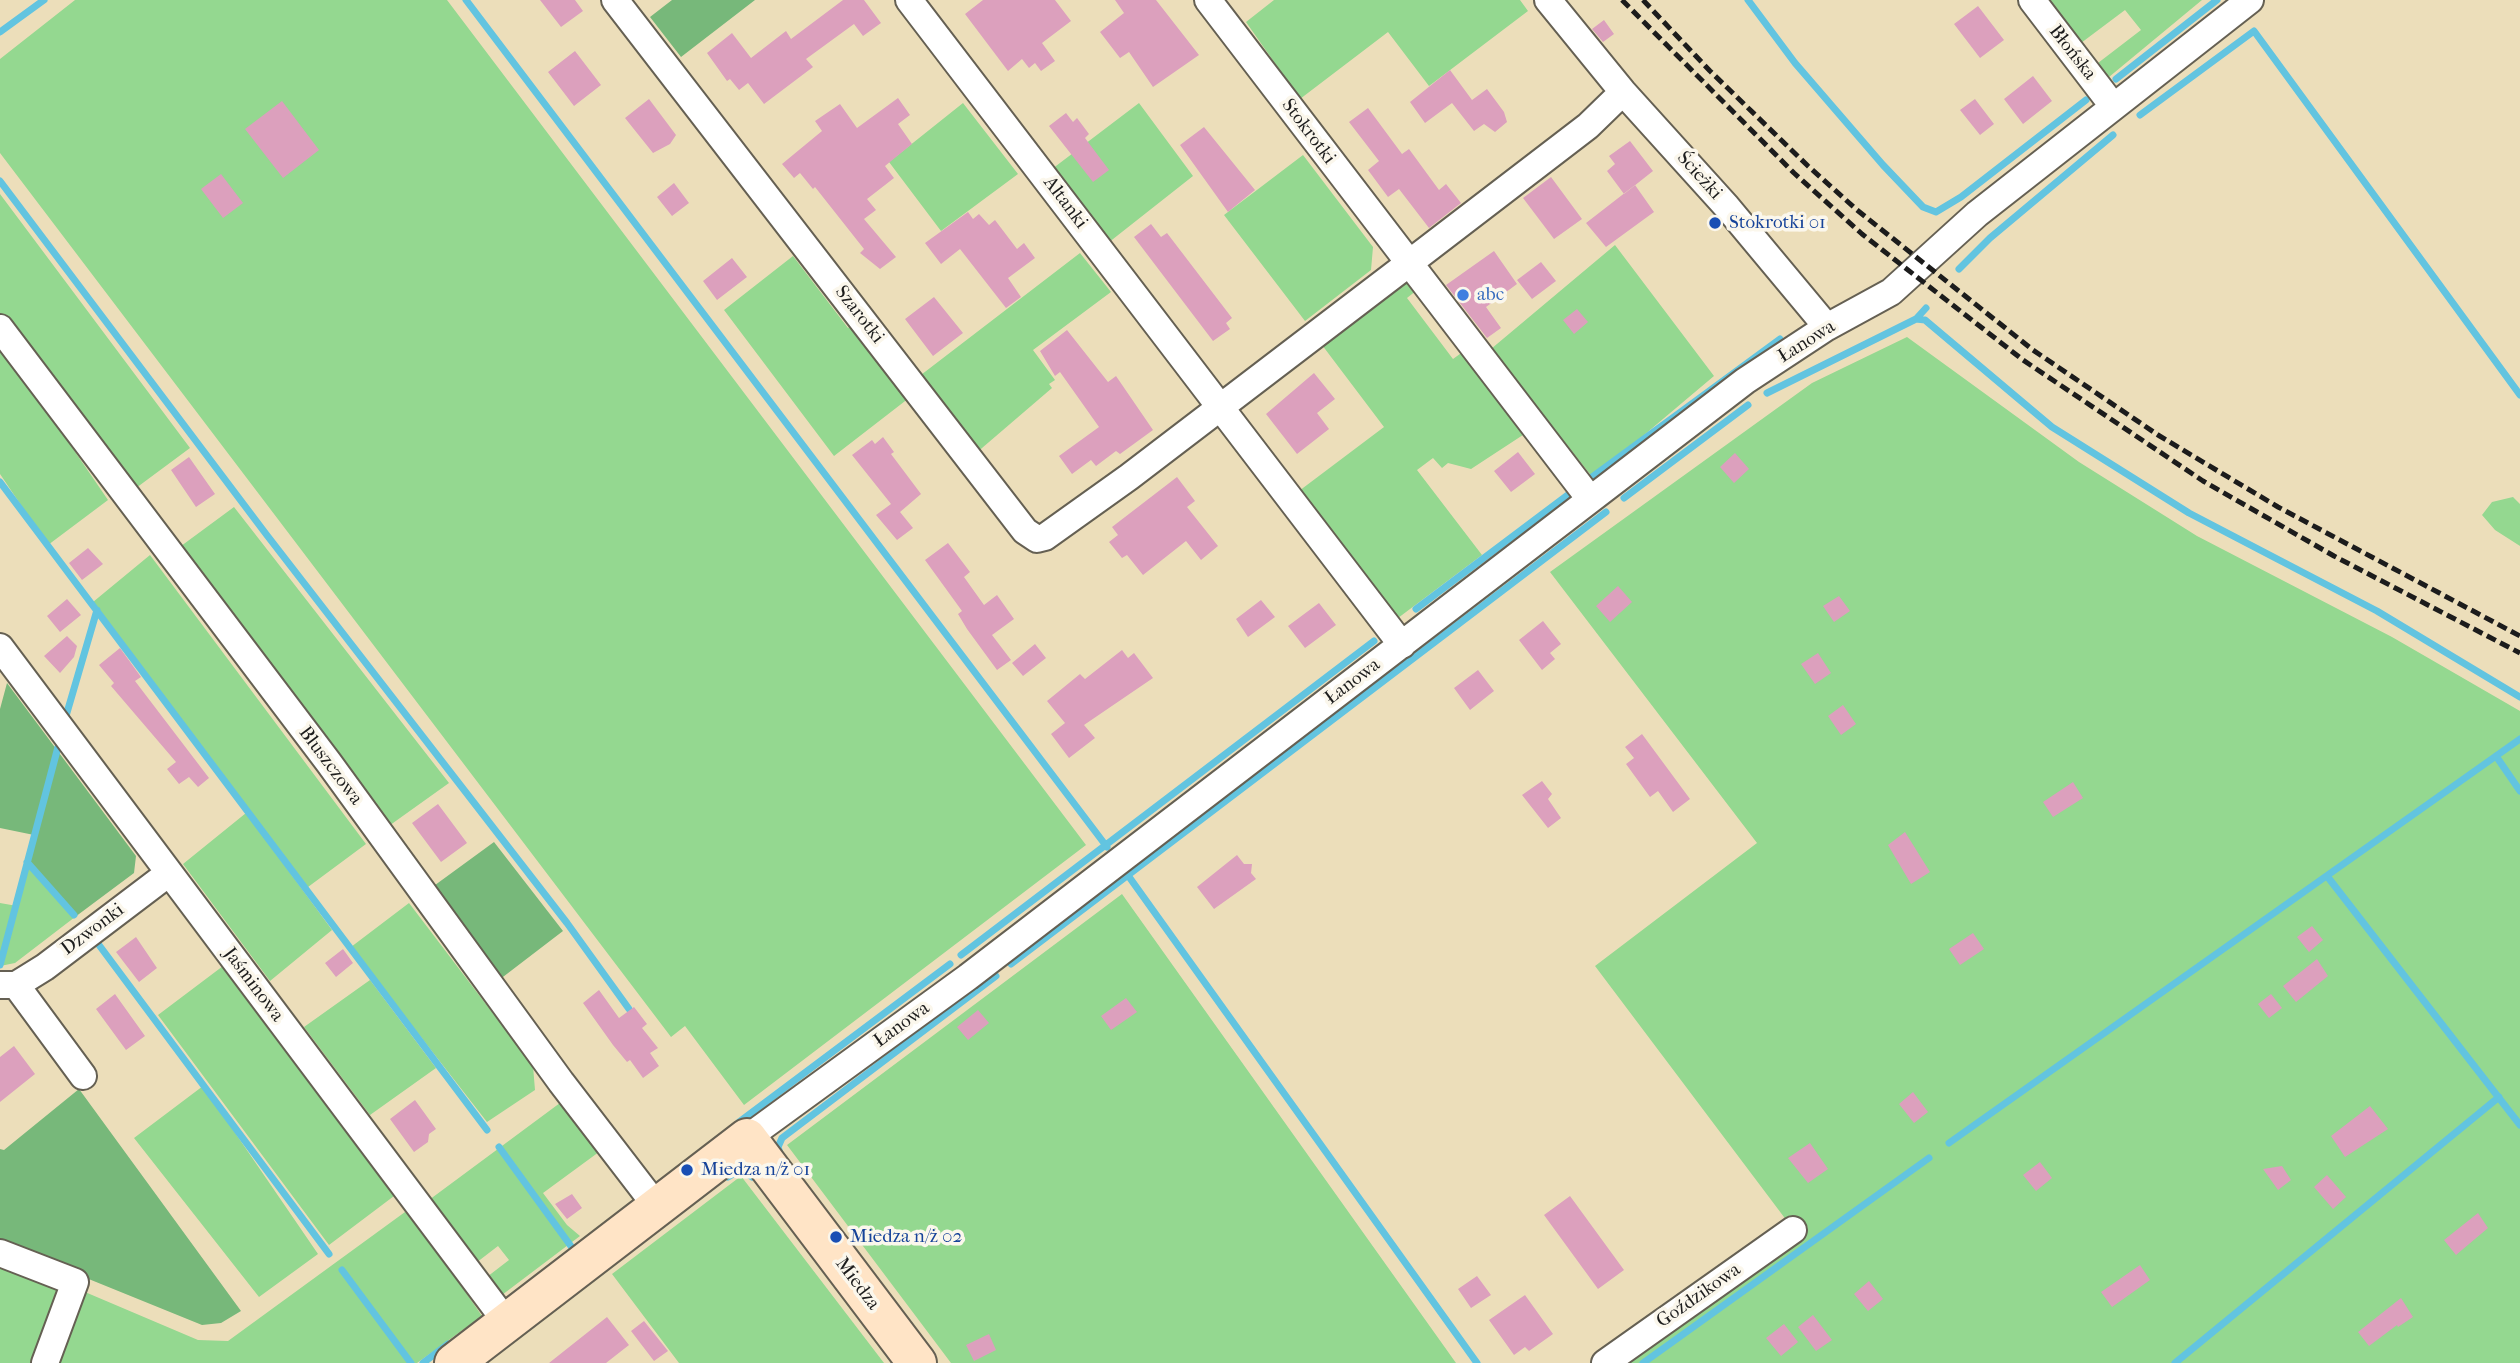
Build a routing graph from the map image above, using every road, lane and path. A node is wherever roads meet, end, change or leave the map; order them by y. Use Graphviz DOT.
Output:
graph roads {
  1 [pos="615,0"];
  2 [pos="909,0"];
  3 [pos="1208,0"];
  4 [pos="1548,0"];
  5 [pos="2032,0"];
  6 [pos="2250,0"];
  7 [pos="1623,92"];
  8 [pos="2113,106"];
  9 [pos="1408,264"];
  10 [pos="1828,327"];
  11 [pos="0,328"];
  12 [pos="1220,407"];
  13 [pos="1590,499"];
  14 [pos="1402,645"];
  15 [pos="0,647"];
  16 [pos="169,873"];
  17 [pos="8,985"];
  18 [pos="83,1076"];
  19 [pos="747,1138"];
  20 [pos="657,1207"];
  21 [pos="1793,1230"];
  22 [pos="0,1253"];
  23 [pos="507,1323"];
  24 [pos="45,1363"];
  25 [pos="454,1363"];
  26 [pos="916,1363"];
  27 [pos="1605,1363"];
  1 -- 12 [label="street, Szarotki"];
  2 -- 12 [label="street, Altanki"];
  3 -- 9 [label="street, Stokrotki"];
  4 -- 7 [label="street, Ścieżki"];
  5 -- 8 [label="street, Błońska"];
  6 -- 8 [label="street, Łanowa"];
  7 -- 9 [label="street"];
  7 -- 10 [label="street, Ścieżki"];
  8 -- 10 [label="street, Łanowa"];
  9 -- 12 [label="street"];
  9 -- 13 [label="street, Stokrotki"];
  10 -- 13 [label="street, Łanowa"];
  11 -- 20 [label="street, Bluszczowa"];
  12 -- 14 [label="street, Altanki"];
  13 -- 14 [label="street, Łanowa"];
  14 -- 19 [label="street, Łanowa"];
  15 -- 16 [label="street, Jaśminowa"];
  16 -- 17 [label="street, Dzwonki"];
  16 -- 23 [label="street, Jaśminowa"];
  17 -- 18 [label="street, Dzwonki"];
  19 -- 20 [label="street, Łanowa"];
  19 -- 26 [label="street, Miedza"];
  20 -- 23 [label="street, Łanowa"];
  21 -- 27 [label="street, Goździkowa"];
  22 -- 24 [label="street"];
  23 -- 25 [label="street, Łanowa"];
}
